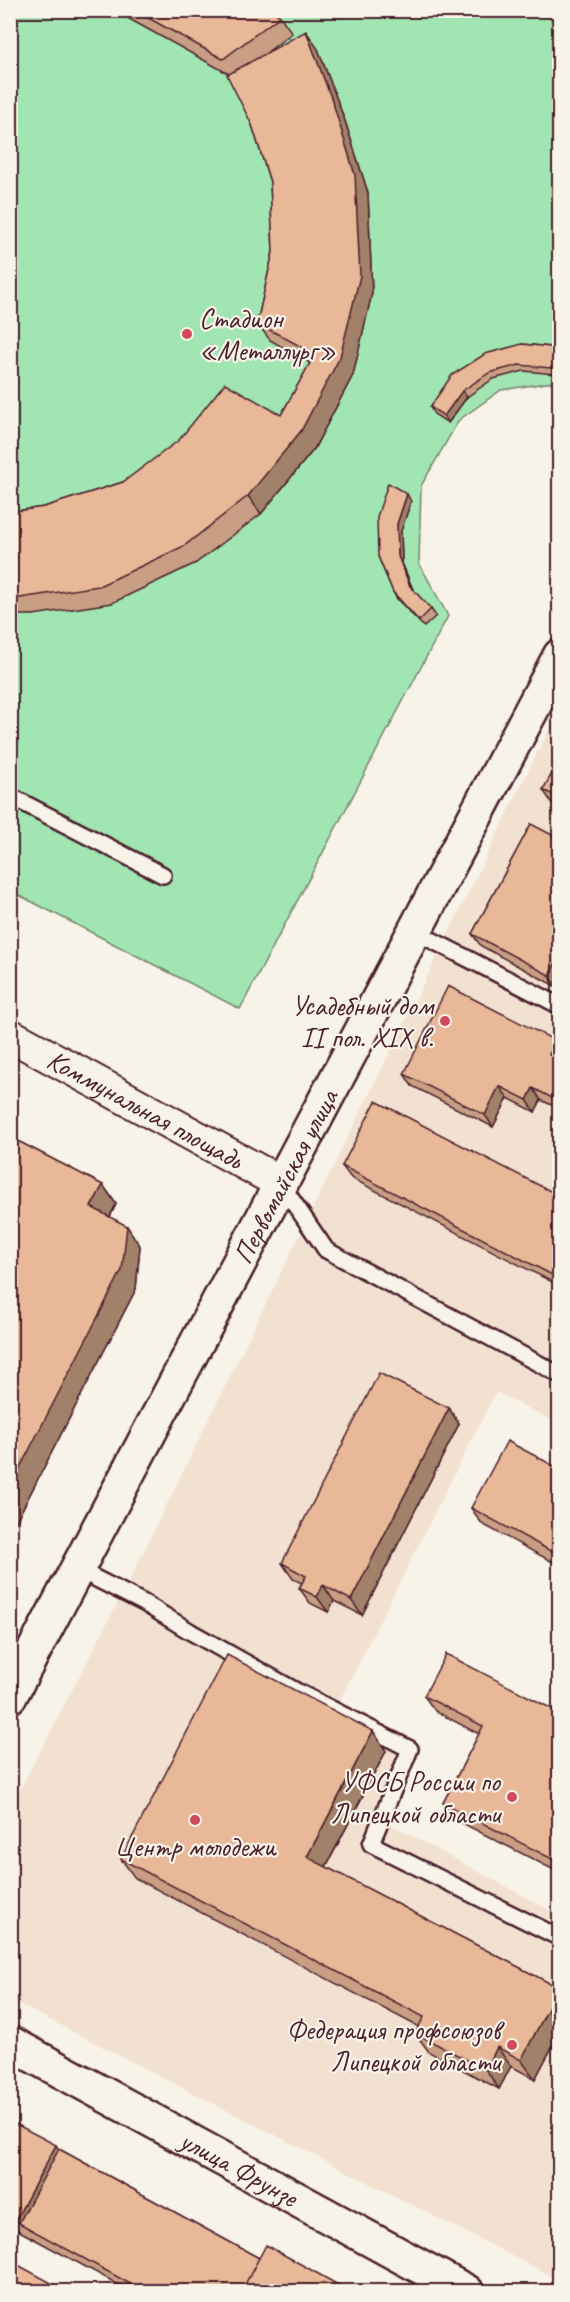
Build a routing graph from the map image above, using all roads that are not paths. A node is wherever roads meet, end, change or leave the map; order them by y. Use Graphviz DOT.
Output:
graph roads {
  1 [pos="560,656"];
  2 [pos="10,796"];
  3 [pos="163,875"];
  4 [pos="414,931"];
  5 [pos="560,1006"];
  6 [pos="10,1035"];
  7 [pos="281,1183"];
  8 [pos="560,1375"];
  9 [pos="77,1569"];
  10 [pos="10,1696"];
  11 [pos="560,1938"];
  12 [pos="10,2043"];
  13 [pos="467,2292"];
  1 -- 4 [label="main road, Первомайская улица"];
  2 -- 3 [label="lane"];
  4 -- 5 [label="lane"];
  4 -- 7 [label="main road, Первомайская улица"];
  6 -- 7 [label="street, Коммунальная площадь"];
  7 -- 8 [label="lane"];
  7 -- 9 [label="main road, Первомайская улица"];
  9 -- 10 [label="main road, Первомайская улица"];
  9 -- 11 [label="lane"];
  12 -- 13 [label="main road, улица Фрунзе"];
}
